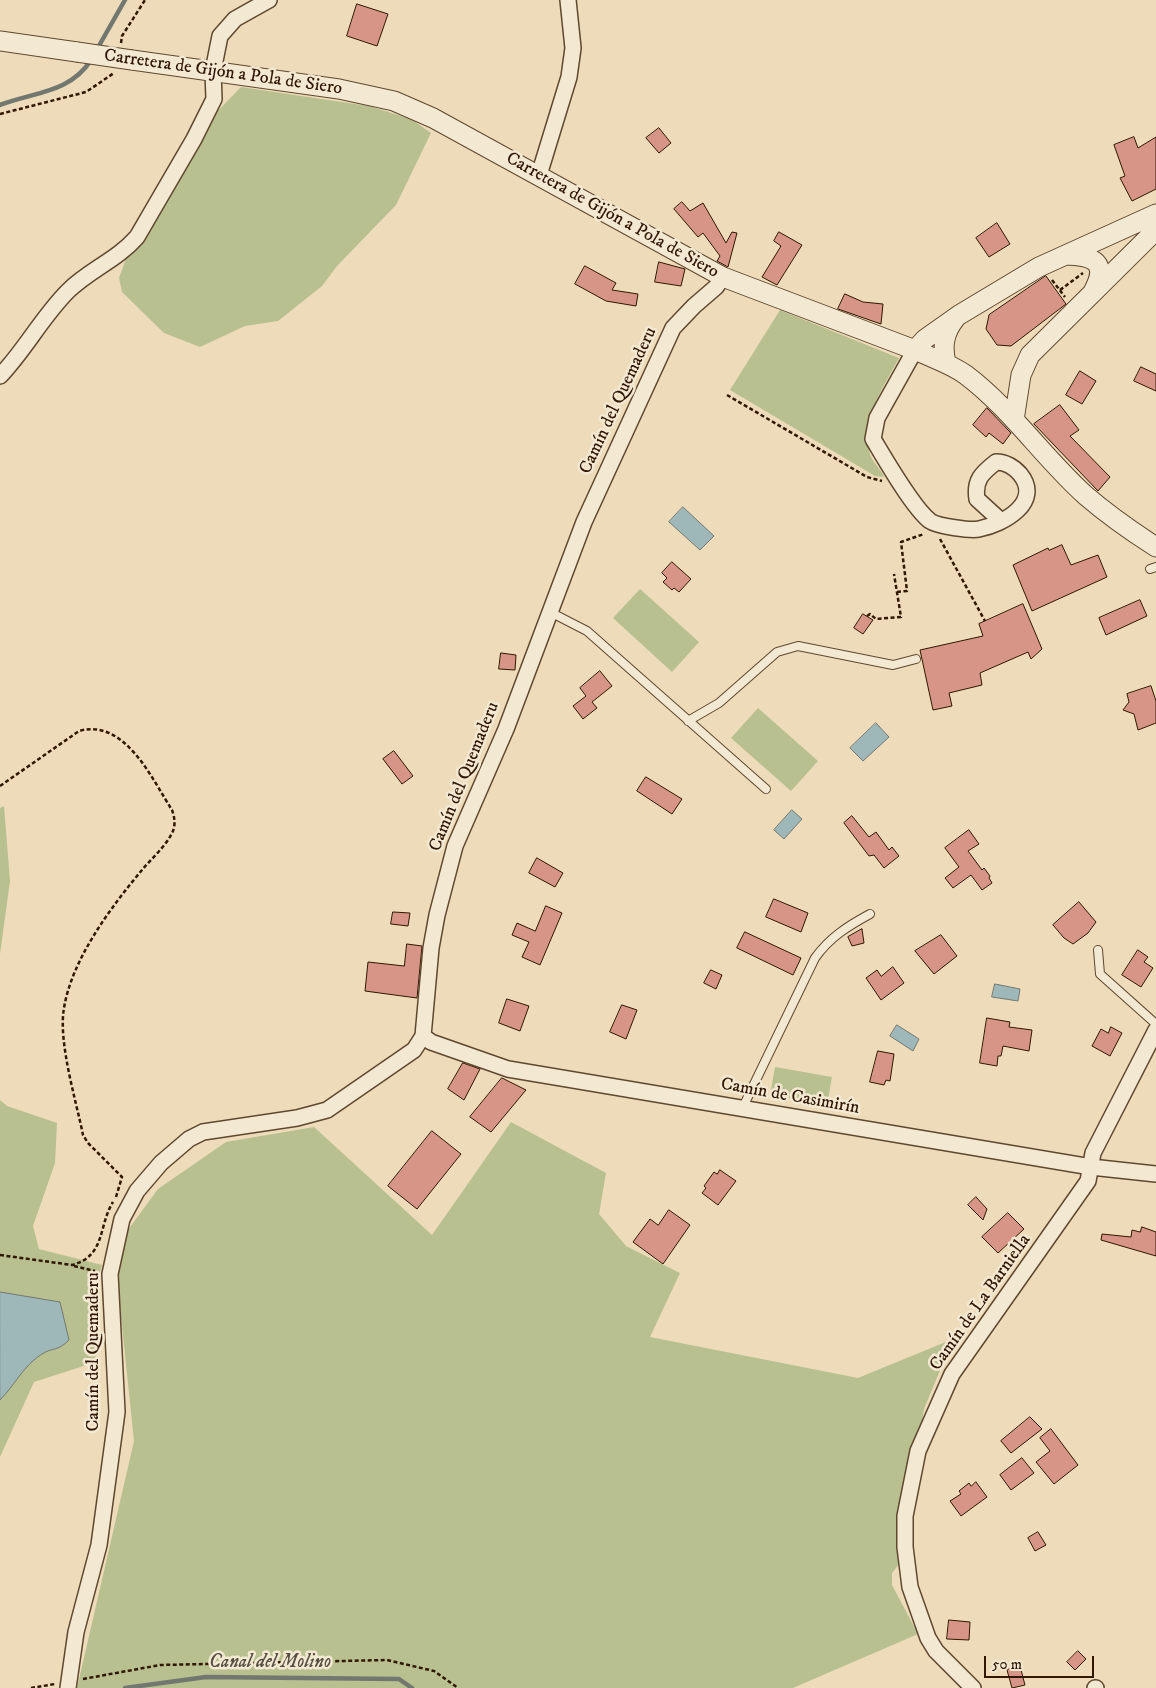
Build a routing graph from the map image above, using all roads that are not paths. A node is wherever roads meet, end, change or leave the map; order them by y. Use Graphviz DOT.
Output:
graph roads {
  1 [pos="268,0"];
  2 [pos="568,0"];
  3 [pos="0,41"];
  4 [pos="213,71"];
  5 [pos="539,175"];
  6 [pos="1156,214"];
  7 [pos="1156,230"];
  8 [pos="1066,255"];
  9 [pos="723,277"];
  10 [pos="1091,295"];
  11 [pos="959,315"];
  12 [pos="914,350"];
  13 [pos="946,363"];
  14 [pos="0,376"];
  15 [pos="1016,399"];
  16 [pos="998,404"];
  17 [pos="1014,420"];
  18 [pos="1000,520"];
  19 [pos="1156,546"];
  20 [pos="550,612"];
  21 [pos="916,659"];
  22 [pos="688,720"];
  23 [pos="766,789"];
  24 [pos="870,914"];
  25 [pos="1098,950"];
  26 [pos="1156,1024"];
  27 [pos="1156,1030"];
  28 [pos="423,1036"];
  29 [pos="743,1107"];
  30 [pos="1091,1166"];
  31 [pos="1156,1174"];
  32 [pos="69,1686"];
  33 [pos="973,1688"];
  1 -- 4 [label="street"];
  2 -- 5 [label="street"];
  3 -- 4 [label="street, Carretera de Gijón a Pola de Siero, bridge"];
  4 -- 5 [label="street, Carretera de Gijón a Pola de Siero"];
  4 -- 14 [label="street"];
  5 -- 9 [label="street, Carretera de Gijón a Pola de Siero"];
  6 -- 8 [label="street"];
  7 -- 10 [label="street"];
  8 -- 10 [label="street"];
  8 -- 11 [label="street"];
  9 -- 12 [label="street, Carretera de Gijón a Pola de Siero"];
  9 -- 20 [label="street, Camín del Quemaderu"];
  10 -- 15 [label="street"];
  11 -- 12 [label="street"];
  11 -- 13 [label="street"];
  12 -- 13 [label="street, Carretera de Gijón a Pola de Siero"];
  12 -- 18 [label="street"];
  13 -- 16 [label="street, Carretera de Gijón a Pola de Siero"];
  15 -- 16 [label="street"];
  15 -- 17 [label="street"];
  16 -- 17 [label="street, Carretera de Gijón a Pola de Siero"];
  17 -- 19 [label="street, Carretera de Gijón a Pola de Siero"];
  20 -- 22 [label="lane"];
  20 -- 28 [label="street, Camín del Quemaderu"];
  21 -- 22 [label="lane"];
  22 -- 23 [label="lane"];
  24 -- 29 [label="lane"];
  25 -- 26 [label="lane"];
  27 -- 30 [label="street, Camín de La Barniella"];
  28 -- 29 [label="street, Camín de Casimirín"];
  28 -- 32 [label="street, Camín del Quemaderu"];
  29 -- 30 [label="street, Camín de Casimirín"];
  30 -- 31 [label="street, Camín de Casimirín"];
  30 -- 33 [label="street, Camín de La Barniella"];
}
